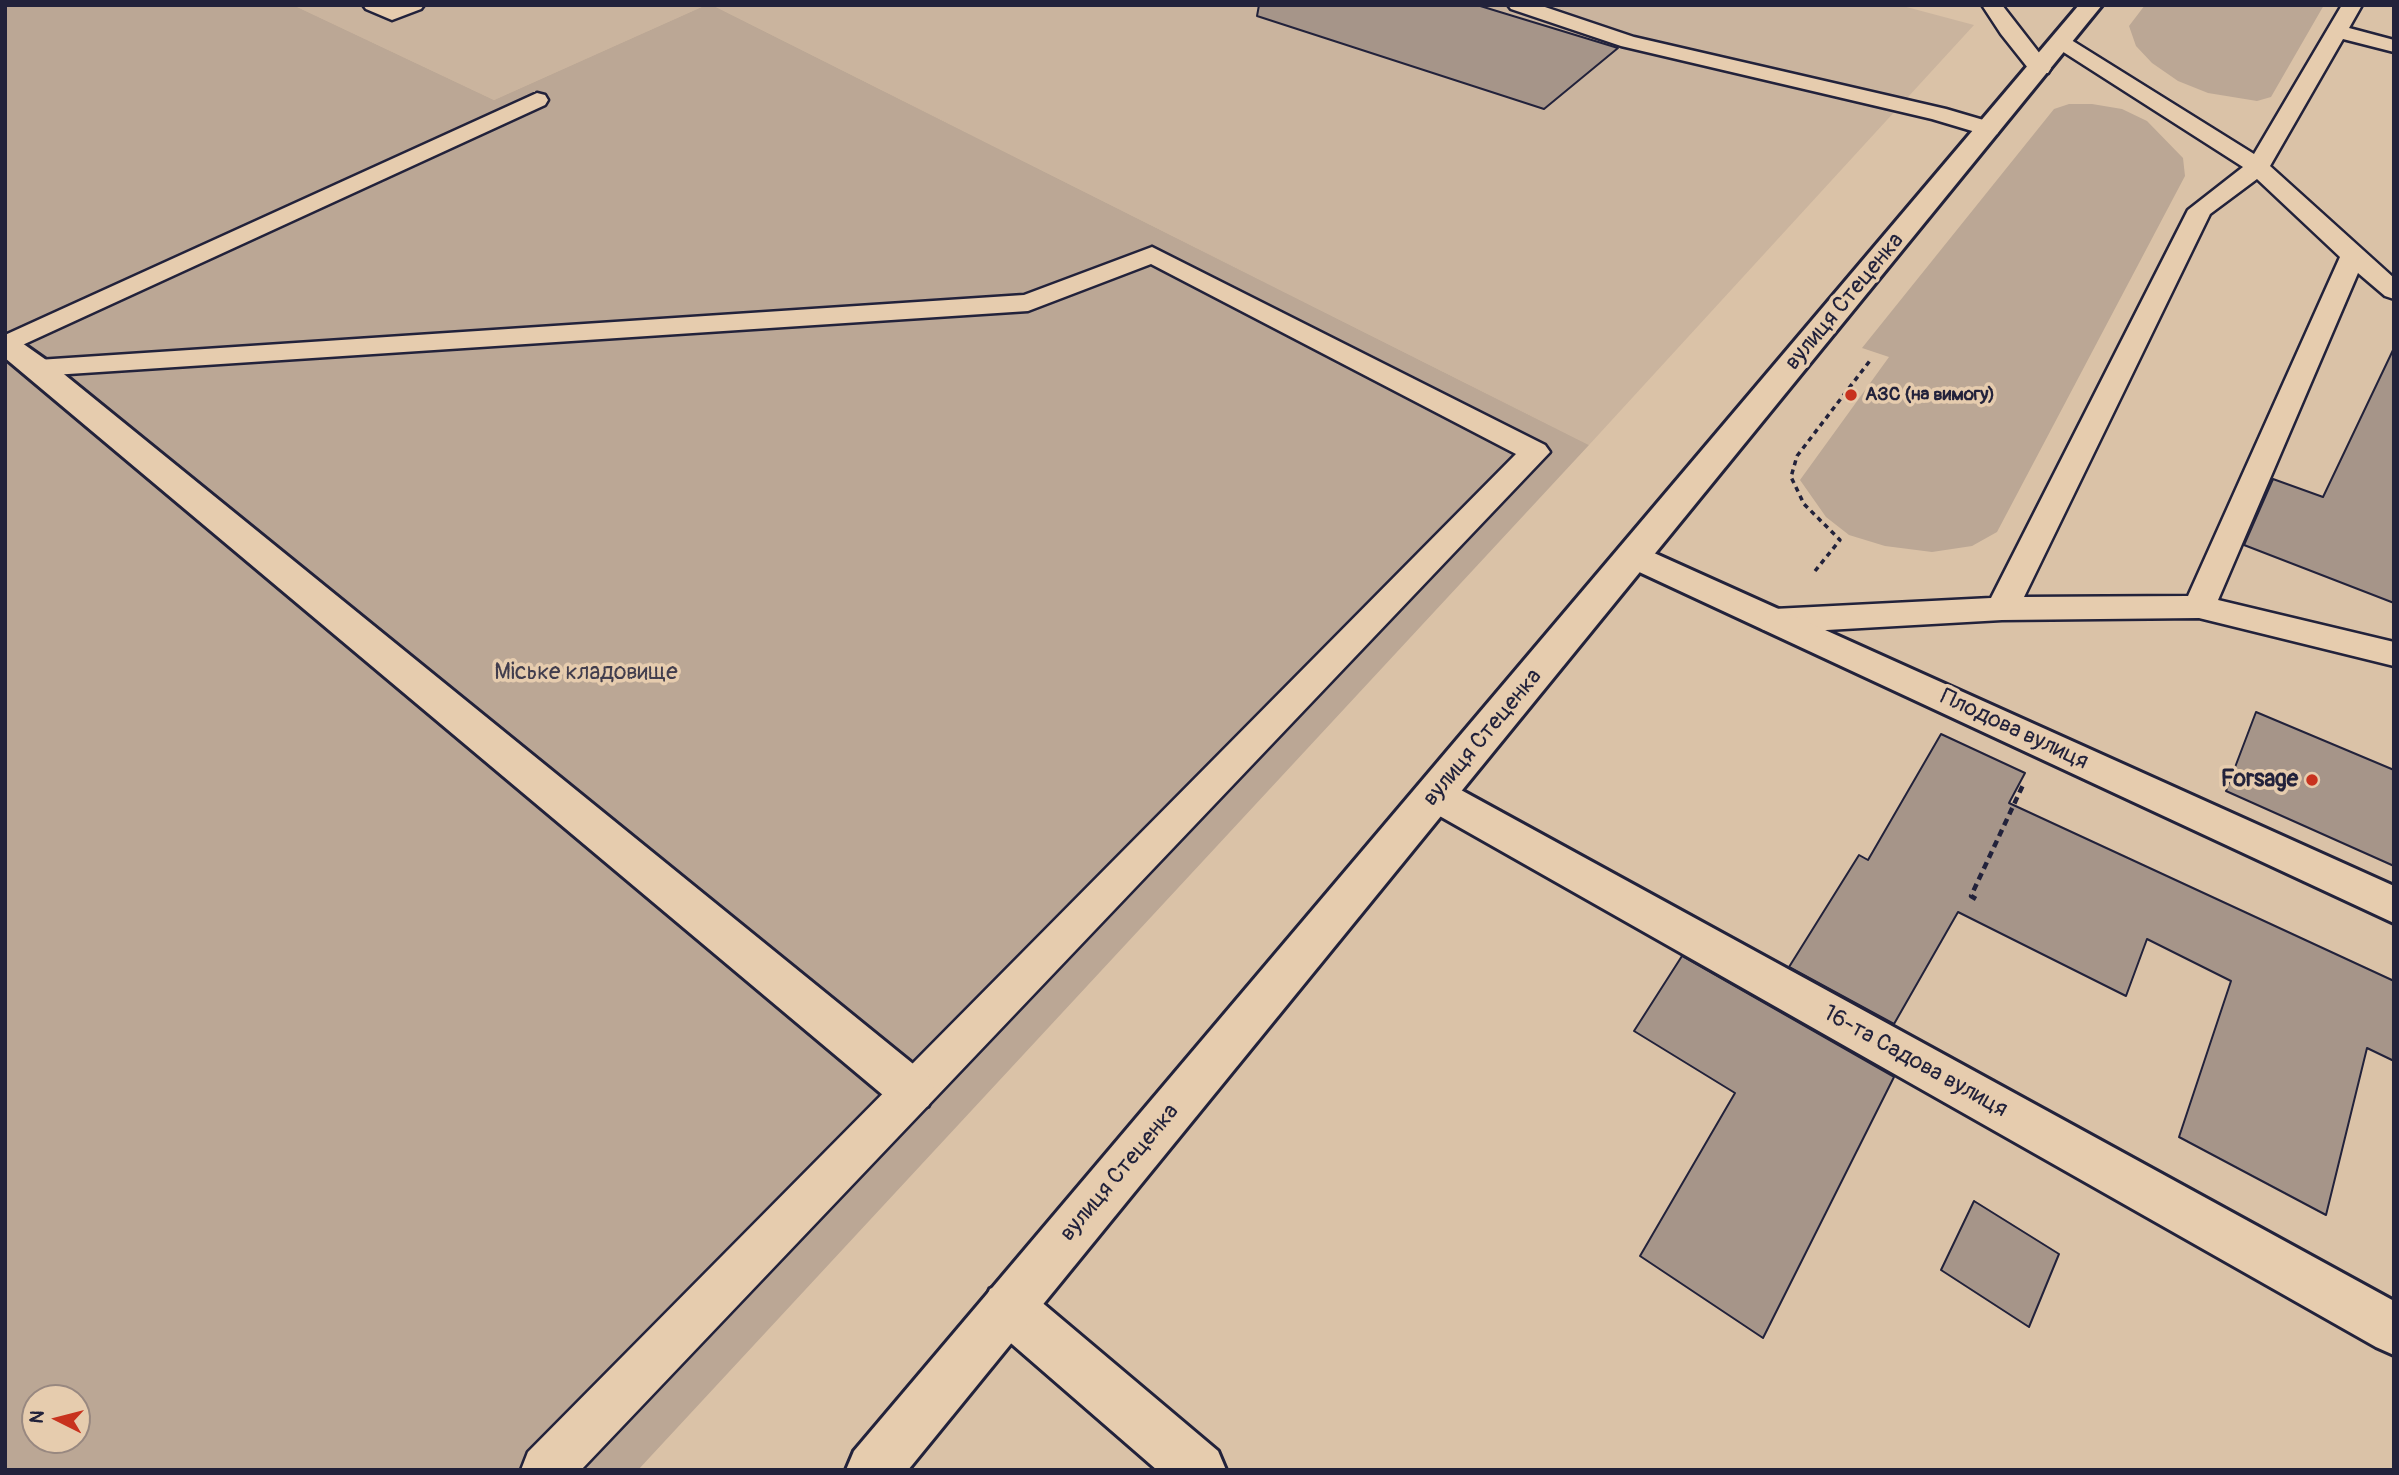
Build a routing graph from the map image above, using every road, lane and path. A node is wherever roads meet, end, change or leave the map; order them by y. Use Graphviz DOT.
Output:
graph roads {
  1 [pos="373,5"];
  2 [pos="414,5"];
  3 [pos="1518,5"];
  4 [pos="1992,5"];
  5 [pos="2091,5"];
  6 [pos="2352,5"];
  7 [pos="2338,31"];
  8 [pos="2061,42"];
  9 [pos="2394,46"];
  10 [pos="2040,68"];
  11 [pos="537,100"];
  12 [pos="1989,129"];
  13 [pos="2258,167"];
  14 [pos="2353,256"];
  15 [pos="2394,291"];
  16 [pos="6,344"];
  17 [pos="1872,358"];
  18 [pos="38,368"];
  19 [pos="1634,556"];
  20 [pos="2199,607"];
  21 [pos="2002,609"];
  22 [pos="1774,621"];
  23 [pos="2394,654"];
  24 [pos="2042,744"];
  25 [pos="1436,795"];
  26 [pos="1976,899"];
  27 [pos="2394,905"];
  28 [pos="912,1091"];
  29 [pos="1008,1307"];
  30 [pos="2394,1329"];
  31 [pos="546,1470"];
  32 [pos="873,1470"];
  33 [pos="1199,1470"];
  1 -- 2 [label="lane"];
  3 -- 12 [label="lane"];
  4 -- 10 [label="lane"];
  5 -- 8 [label="street, вулиця Стеценка"];
  6 -- 7 [label="lane"];
  7 -- 9 [label="lane"];
  7 -- 13 [label="lane"];
  8 -- 10 [label="street, вулиця Стеценка"];
  8 -- 13 [label="lane"];
  10 -- 12 [label="street, вулиця Стеценка"];
  11 -- 16 [label="lane"];
  12 -- 19 [label="street, вулиця Стеценка"];
  13 -- 14 [label="lane"];
  13 -- 21 [label="lane"];
  14 -- 15 [label="lane"];
  14 -- 20 [label="lane"];
  16 -- 18 [label="street"];
  17 -- 22 [label="path"];
  18 -- 28 [label="street"];
  18 -- 28 [label="lane"];
  19 -- 22 [label="street, Плодова вулиця"];
  19 -- 25 [label="street, вулиця Стеценка"];
  20 -- 21 [label="lane"];
  20 -- 23 [label="lane"];
  21 -- 22 [label="lane"];
  22 -- 24 [label="street, Плодова вулиця"];
  24 -- 26 [label="path"];
  24 -- 27 [label="street, Плодова вулиця"];
  25 -- 29 [label="street, вулиця Стеценка"];
  25 -- 30 [label="street, 16-та Садова вулиця"];
  28 -- 31 [label="lane"];
  29 -- 32 [label="street, вулиця Стеценка"];
  29 -- 33 [label="street"];
}
